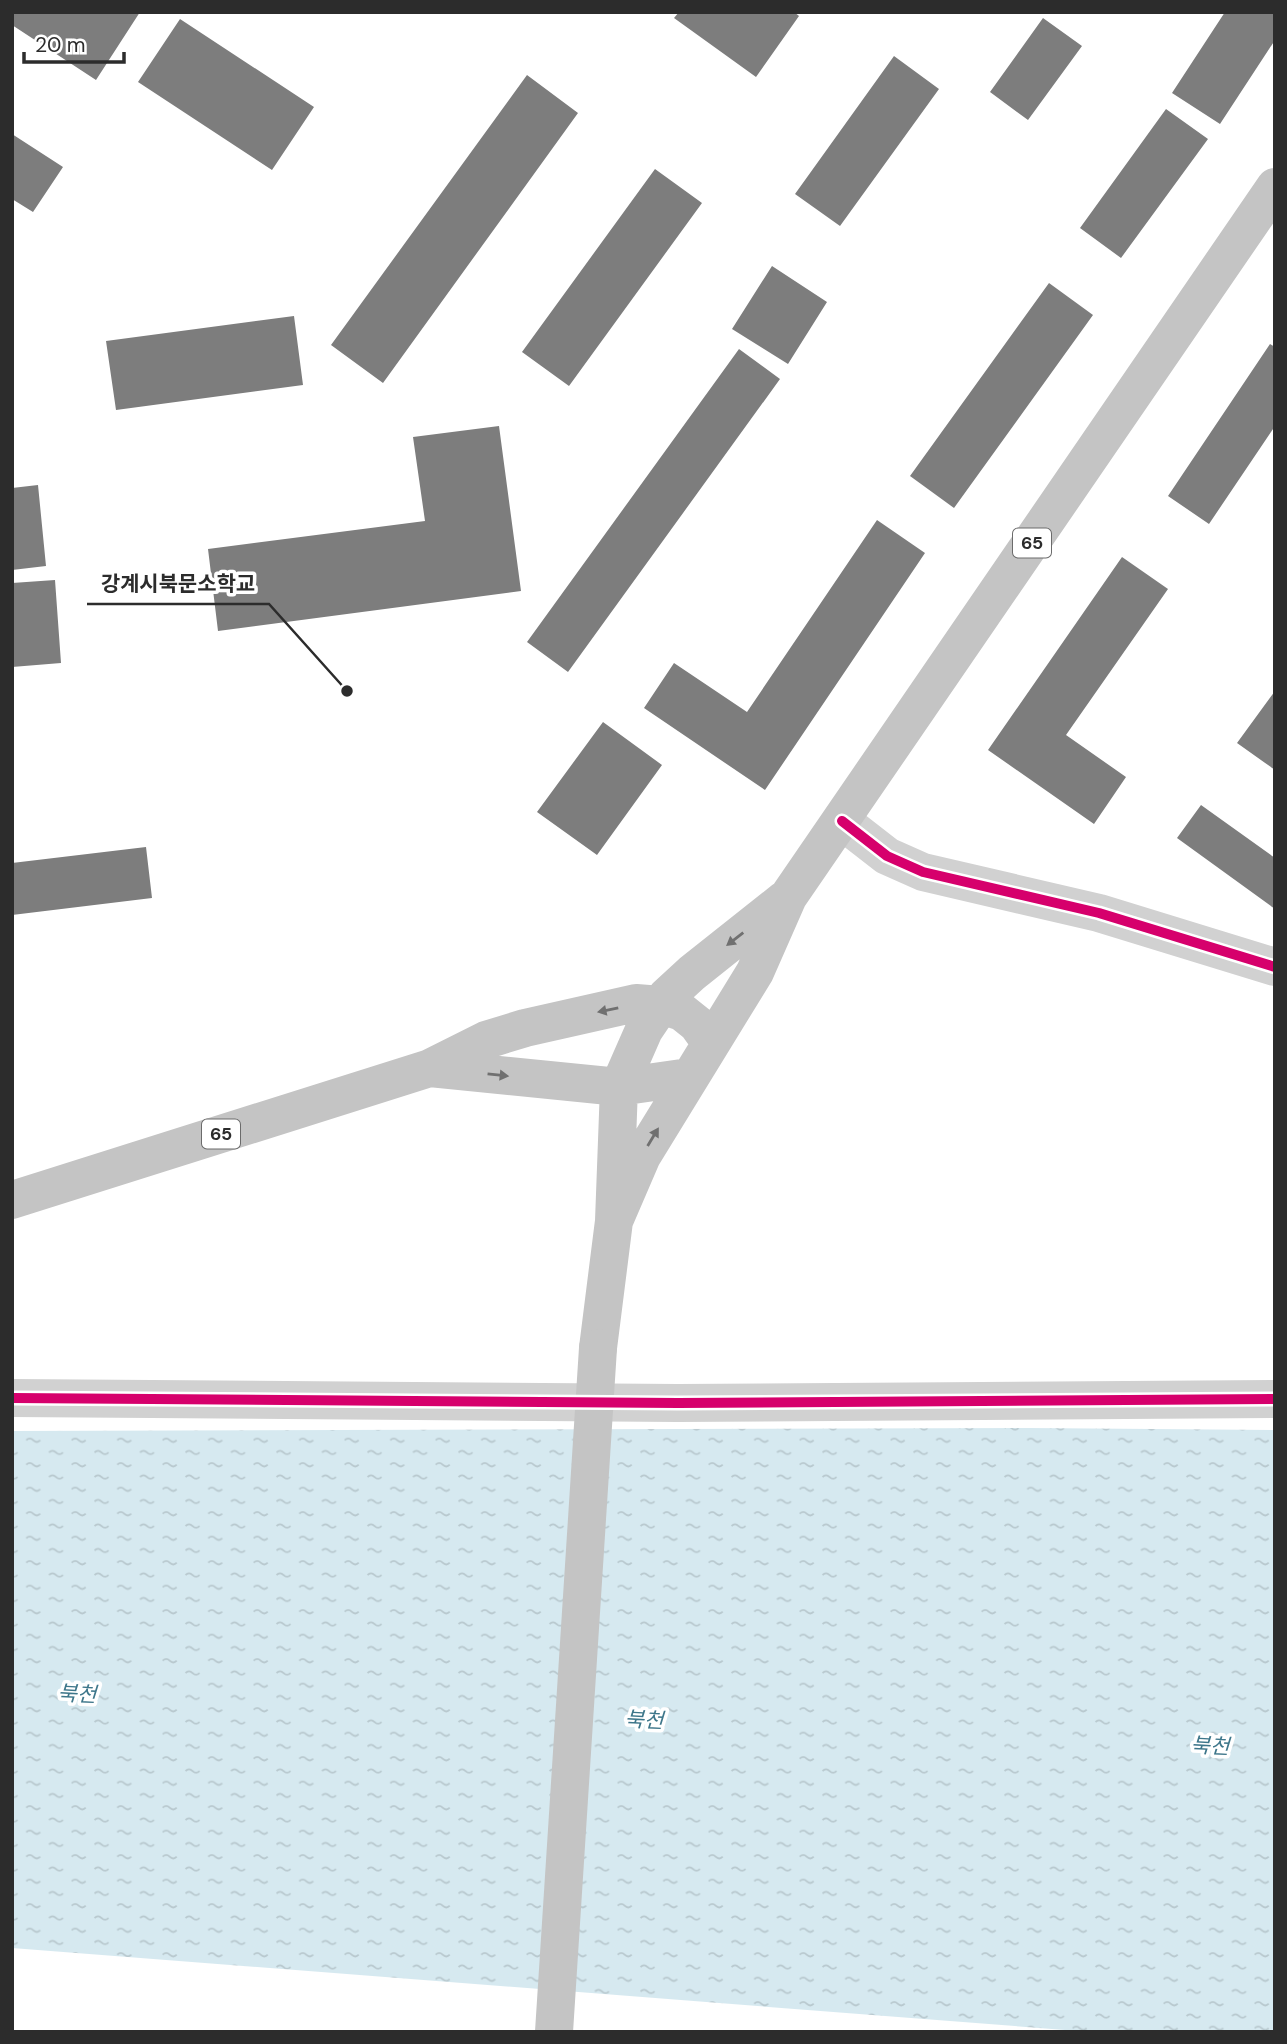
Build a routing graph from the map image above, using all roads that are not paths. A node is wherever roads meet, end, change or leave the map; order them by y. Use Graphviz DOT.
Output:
graph roads {
  1 [pos="1275,187"];
  2 [pos="842,821"];
  3 [pos="788,897"];
  4 [pos="1275,967"];
  5 [pos="661,1005"];
  6 [pos="710,1042"];
  7 [pos="430,1068"];
  8 [pos="689,1077"];
  9 [pos="618,1087"];
  10 [pos="12,1200"];
  11 [pos="614,1220"];
  12 [pos="12,1398"];
  13 [pos="1275,1399"];
  14 [pos="554,2032"];
  1 -- 2 [label="main road, 65"];
  2 -- 3 [label="main road, 65"];
  2 -- 4 [label="street"];
  3 -- 5 [label="main road, one-way"];
  3 -- 6 [label="main road"];
  5 -- 6 [label="main road"];
  5 -- 7 [label="main road, one-way"];
  5 -- 9 [label="main road"];
  6 -- 8 [label="main road"];
  7 -- 9 [label="main road, one-way"];
  7 -- 10 [label="main road, 65"];
  8 -- 9 [label="main road"];
  11 -- 8 [label="main road, one-way"];
  9 -- 11 [label="main road"];
  11 -- 14 [label="main road, bridge"];
  12 -- 13 [label="street"];
}
